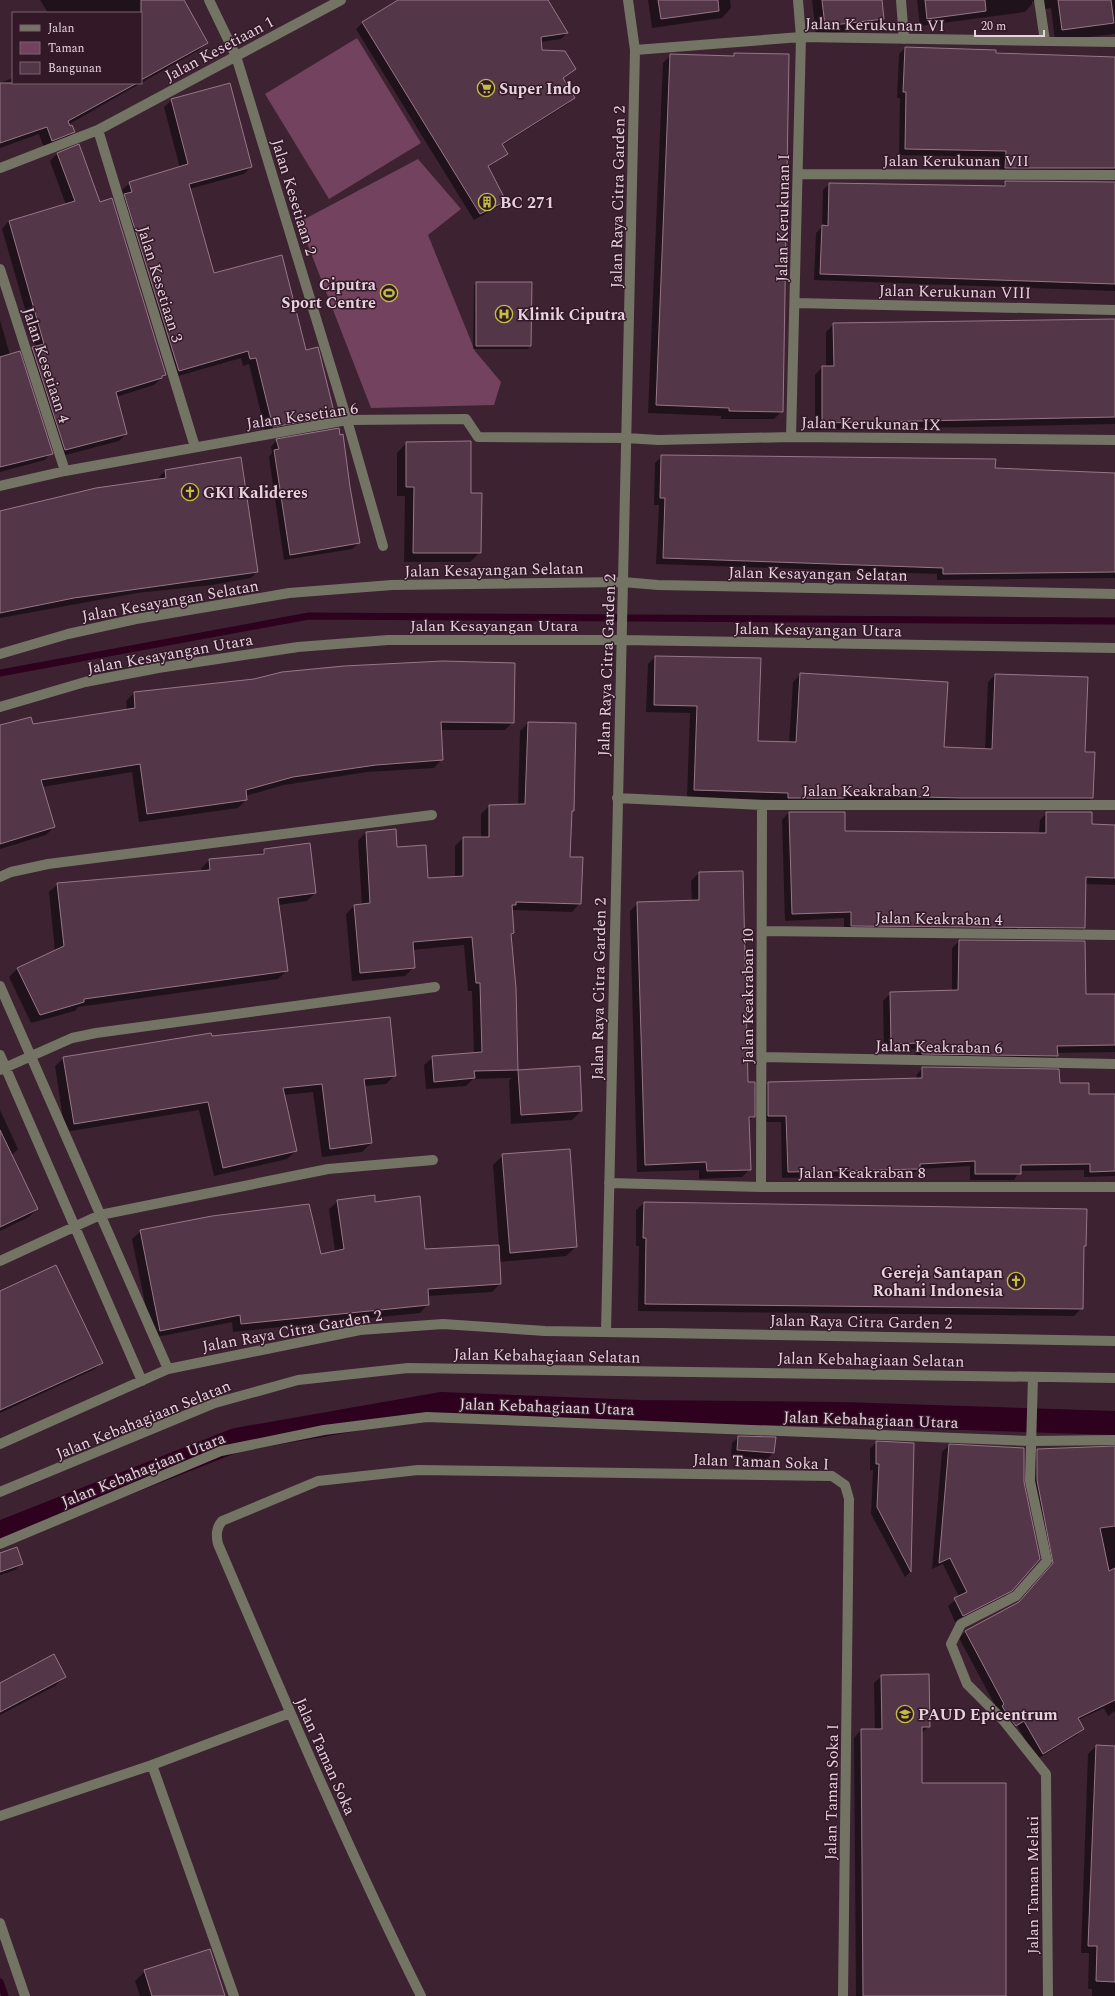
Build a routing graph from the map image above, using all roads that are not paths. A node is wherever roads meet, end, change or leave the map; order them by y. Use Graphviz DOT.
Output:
graph roads {
  1 [pos="209,0"];
  2 [pos="341,0"];
  3 [pos="628,0"];
  4 [pos="798,0"];
  5 [pos="901,0"];
  6 [pos="1038,0"];
  7 [pos="801,37"];
  8 [pos="904,39"];
  9 [pos="1045,41"];
  10 [pos="1115,42"];
  11 [pos="635,50"];
  12 [pos="236,56"];
  13 [pos="98,130"];
  14 [pos="0,168"];
  15 [pos="798,174"];
  16 [pos="1115,175"];
  17 [pos="0,269"];
  18 [pos="795,303"];
  19 [pos="1115,310"];
  20 [pos="347,420"];
  21 [pos="627,438"];
  22 [pos="791,438"];
  23 [pos="1115,440"];
  24 [pos="195,447"];
  25 [pos="65,471"];
  26 [pos="0,486"];
  27 [pos="383,546"];
  28 [pos="623,585"];
  29 [pos="1115,594"];
  30 [pos="621,637"];
  31 [pos="1115,648"];
  32 [pos="0,654"];
  33 [pos="0,707"];
  34 [pos="618,798"];
  35 [pos="762,805"];
  36 [pos="1115,805"];
  37 [pos="432,815"];
  38 [pos="0,877"];
  39 [pos="763,931"];
  40 [pos="1115,935"];
  41 [pos="0,986"];
  42 [pos="435,987"];
  43 [pos="0,1055"];
  44 [pos="30,1056"];
  45 [pos="762,1057"];
  46 [pos="1115,1064"];
  47 [pos="3,1068"];
  48 [pos="433,1160"];
  49 [pos="609,1183"];
  50 [pos="761,1186"];
  51 [pos="1115,1187"];
  52 [pos="100,1215"];
  53 [pos="75,1227"];
  54 [pos="0,1261"];
  55 [pos="606,1332"];
  56 [pos="1115,1341"];
  57 [pos="168,1369"];
  58 [pos="1033,1376"];
  59 [pos="1115,1378"];
  60 [pos="142,1381"];
  61 [pos="1031,1440"];
  62 [pos="1115,1440"];
  63 [pos="0,1444"];
  64 [pos="0,1492"];
  65 [pos="219,1524"];
  66 [pos="0,1544"];
  67 [pos="290,1713"];
  68 [pos="152,1765"];
  69 [pos="0,1816"];
  70 [pos="0,1923"];
  71 [pos="25,1996"];
  72 [pos="234,1996"];
  73 [pos="421,1996"];
  74 [pos="843,1996"];
  75 [pos="1048,1996"];
  1 -- 12 [label="street, Jalan Kesetiaan 2"];
  2 -- 12 [label="street, Jalan Kesetiaan 1"];
  3 -- 11 [label="street, Jalan Raya Citra Garden 2"];
  4 -- 7 [label="street, Jalan Kerukunan I"];
  5 -- 8 [label="street"];
  6 -- 9 [label="street"];
  7 -- 8 [label="street, Jalan Kerukunan VI"];
  7 -- 11 [label="street, Jalan Kerukunan VI"];
  7 -- 15 [label="street, Jalan Kerukunan I"];
  8 -- 9 [label="street, Jalan Kerukunan VI"];
  9 -- 10 [label="street, Jalan Kerukunan VI"];
  11 -- 21 [label="street, Jalan Raya Citra Garden 2"];
  12 -- 13 [label="street, Jalan Kesetiaan 1"];
  12 -- 20 [label="street, Jalan Kesetiaan 2"];
  13 -- 14 [label="street, Jalan Kesetiaan 1"];
  13 -- 24 [label="street, Jalan Kesetiaan 3"];
  15 -- 16 [label="street, Jalan Kerukunan VII"];
  15 -- 18 [label="street, Jalan Kerukunan I"];
  17 -- 25 [label="street, Jalan Kesetiaan 4"];
  18 -- 19 [label="street, Jalan Kerukunan VIII"];
  18 -- 22 [label="street, Jalan Kerukunan I"];
  20 -- 21 [label="street, Jalan Kesetian 6"];
  20 -- 24 [label="street, Jalan Kesetian 6"];
  20 -- 27 [label="street, Jalan Kesetiaan 2"];
  21 -- 22 [label="street, Jalan Kerukunan IX"];
  21 -- 28 [label="street, Jalan Raya Citra Garden 2"];
  22 -- 23 [label="street, Jalan Kerukunan IX"];
  24 -- 25 [label="street, Jalan Kesetian 6"];
  25 -- 26 [label="street, Jalan Kesetian 6"];
  28 -- 29 [label="street, Jalan Kesayangan Selatan"];
  28 -- 30 [label="street, Jalan Raya Citra Garden 2"];
  28 -- 32 [label="street, Jalan Kesayangan Selatan"];
  30 -- 31 [label="street, Jalan Kesayangan Utara"];
  30 -- 33 [label="street, Jalan Kesayangan Utara"];
  30 -- 34 [label="street, Jalan Raya Citra Garden 2"];
  34 -- 35 [label="street, Jalan Keakraban 2"];
  34 -- 49 [label="street, Jalan Raya Citra Garden 2"];
  35 -- 36 [label="street, Jalan Keakraban 2"];
  35 -- 39 [label="street, Jalan Keakraban 10"];
  37 -- 38 [label="street"];
  39 -- 40 [label="street, Jalan Keakraban 4"];
  39 -- 45 [label="street, Jalan Keakraban 10"];
  41 -- 44 [label="street"];
  42 -- 44 [label="street"];
  43 -- 47 [label="street"];
  44 -- 47 [label="street"];
  44 -- 52 [label="street"];
  45 -- 46 [label="street, Jalan Keakraban 6"];
  45 -- 50 [label="street, Jalan Keakraban 10"];
  47 -- 53 [label="street"];
  48 -- 52 [label="street"];
  49 -- 50 [label="street, Jalan Keakraban 8"];
  49 -- 55 [label="street, Jalan Raya Citra Garden 2"];
  50 -- 51 [label="street, Jalan Keakraban 8"];
  52 -- 53 [label="street"];
  52 -- 57 [label="street"];
  53 -- 54 [label="street"];
  53 -- 60 [label="street"];
  55 -- 56 [label="street, Jalan Raya Citra Garden 2"];
  55 -- 57 [label="street, Jalan Raya Citra Garden 2"];
  57 -- 60 [label="street, Jalan Raya Citra Garden 2"];
  58 -- 59 [label="street, Jalan Kebahagiaan Selatan"];
  58 -- 61 [label="street"];
  58 -- 64 [label="street, Jalan Kebahagiaan Selatan"];
  60 -- 63 [label="street, Jalan Raya Citra Garden 2"];
  61 -- 62 [label="street, Jalan Kebahagiaan Utara"];
  61 -- 66 [label="street, Jalan Kebahagiaan Utara"];
  61 -- 75 [label="street, Jalan Taman Melati"];
  65 -- 67 [label="street, Jalan Taman Soka"];
  65 -- 74 [label="street, Jalan Taman Soka I"];
  67 -- 68 [label="street"];
  67 -- 73 [label="street, Jalan Taman Soka"];
  68 -- 69 [label="street"];
  68 -- 72 [label="street"];
  70 -- 71 [label="street"];
}
